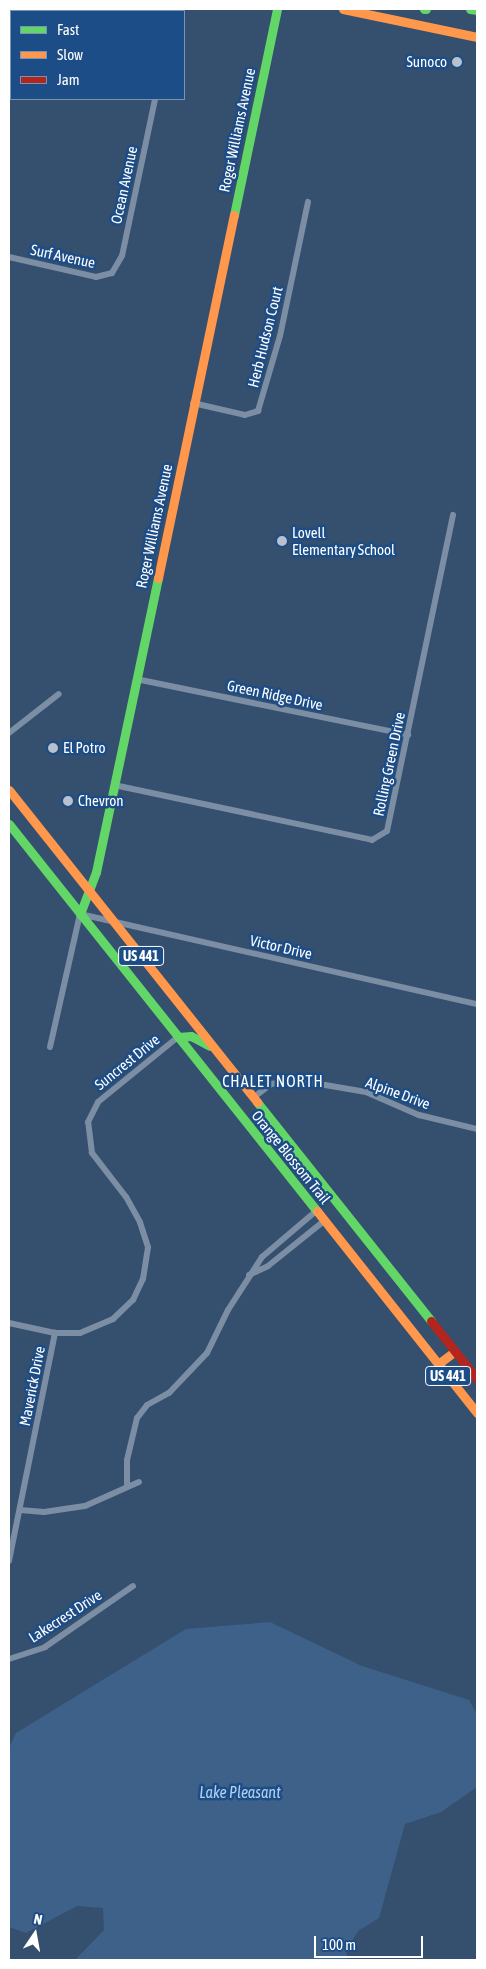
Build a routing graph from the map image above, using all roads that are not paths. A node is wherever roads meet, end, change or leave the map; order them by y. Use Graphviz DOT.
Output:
graph roads {
  1 [pos="277,9"];
  2 [pos="343,9"];
  3 [pos="470,9"];
  4 [pos="477,10"];
  5 [pos="477,38"];
  6 [pos="155,100"];
  7 [pos="308,202"];
  8 [pos="9,257"];
  9 [pos="112,273"];
  10 [pos="193,403"];
  11 [pos="453,515"];
  12 [pos="136,679"];
  13 [pos="59,694"];
  14 [pos="9,733"];
  15 [pos="408,735"];
  16 [pos="114,785"];
  17 [pos="9,790"];
  18 [pos="9,824"];
  19 [pos="89,891"];
  20 [pos="80,914"];
  21 [pos="115,923"];
  22 [pos="477,1004"];
  23 [pos="178,1037"];
  24 [pos="50,1047"];
  25 [pos="215,1049"];
  26 [pos="254,1097"];
  27 [pos="477,1129"];
  28 [pos="316,1211"];
  29 [pos="324,1221"];
  30 [pos="248,1276"];
  31 [pos="9,1324"];
  32 [pos="55,1333"];
  33 [pos="455,1351"];
  34 [pos="438,1364"];
  35 [pos="477,1379"];
  36 [pos="477,1413"];
  37 [pos="140,1482"];
  38 [pos="127,1486"];
  39 [pos="20,1510"];
  40 [pos="9,1561"];
  41 [pos="133,1586"];
  42 [pos="9,1659"];
  1 -- 10 [label="main road, Roger Williams Avenue"];
  2 -- 5 [label="main road"];
  3 -- 4 [label="main road"];
  6 -- 9 [label="street, Ocean Avenue"];
  7 -- 10 [label="street, Herb Hudson Court"];
  8 -- 9 [label="street, Surf Avenue"];
  10 -- 12 [label="main road, Roger Williams Avenue"];
  11 -- 15 [label="street, Rolling Green Drive"];
  12 -- 15 [label="street, Green Ridge Drive"];
  12 -- 16 [label="main road, Roger Williams Avenue"];
  13 -- 14 [label="street"];
  15 -- 16 [label="street, Rolling Green Drive"];
  16 -- 19 [label="main road, Roger Williams Avenue"];
  17 -- 19 [label="main road, Orange Blossom Trail / US 441"];
  18 -- 20 [label="main road, Orange Blossom Trail / US 441"];
  19 -- 20 [label="main road, Roger Williams Avenue"];
  19 -- 21 [label="main road, Orange Blossom Trail / US 441"];
  20 -- 21 [label="street, Victor Drive"];
  20 -- 23 [label="main road, Orange Blossom Trail / US 441"];
  20 -- 24 [label="street, Roger Williams Avenue"];
  21 -- 22 [label="street, Victor Drive"];
  21 -- 25 [label="main road, Orange Blossom Trail / US 441"];
  23 -- 25 [label="main road"];
  23 -- 28 [label="main road, Orange Blossom Trail / US 441"];
  23 -- 32 [label="street, Suncrest Drive"];
  25 -- 26 [label="main road, Orange Blossom Trail / US 441"];
  26 -- 27 [label="street, Alpine Drive"];
  26 -- 33 [label="main road, Orange Blossom Trail / US 441"];
  28 -- 29 [label="main road, Orange Blossom Trail / US 441"];
  28 -- 30 [label="street"];
  29 -- 30 [label="street"];
  29 -- 34 [label="main road, Orange Blossom Trail / US 441"];
  30 -- 38 [label="street"];
  31 -- 32 [label="street, Suncrest Drive"];
  32 -- 39 [label="street, Maverick Drive"];
  33 -- 34 [label="main road"];
  33 -- 35 [label="main road, Orange Blossom Trail / US 441"];
  34 -- 36 [label="main road, Orange Blossom Trail / US 441"];
  37 -- 38 [label="street"];
  38 -- 39 [label="street"];
  39 -- 40 [label="street, Maverick Drive"];
  41 -- 42 [label="street, Lakecrest Drive"];
}
